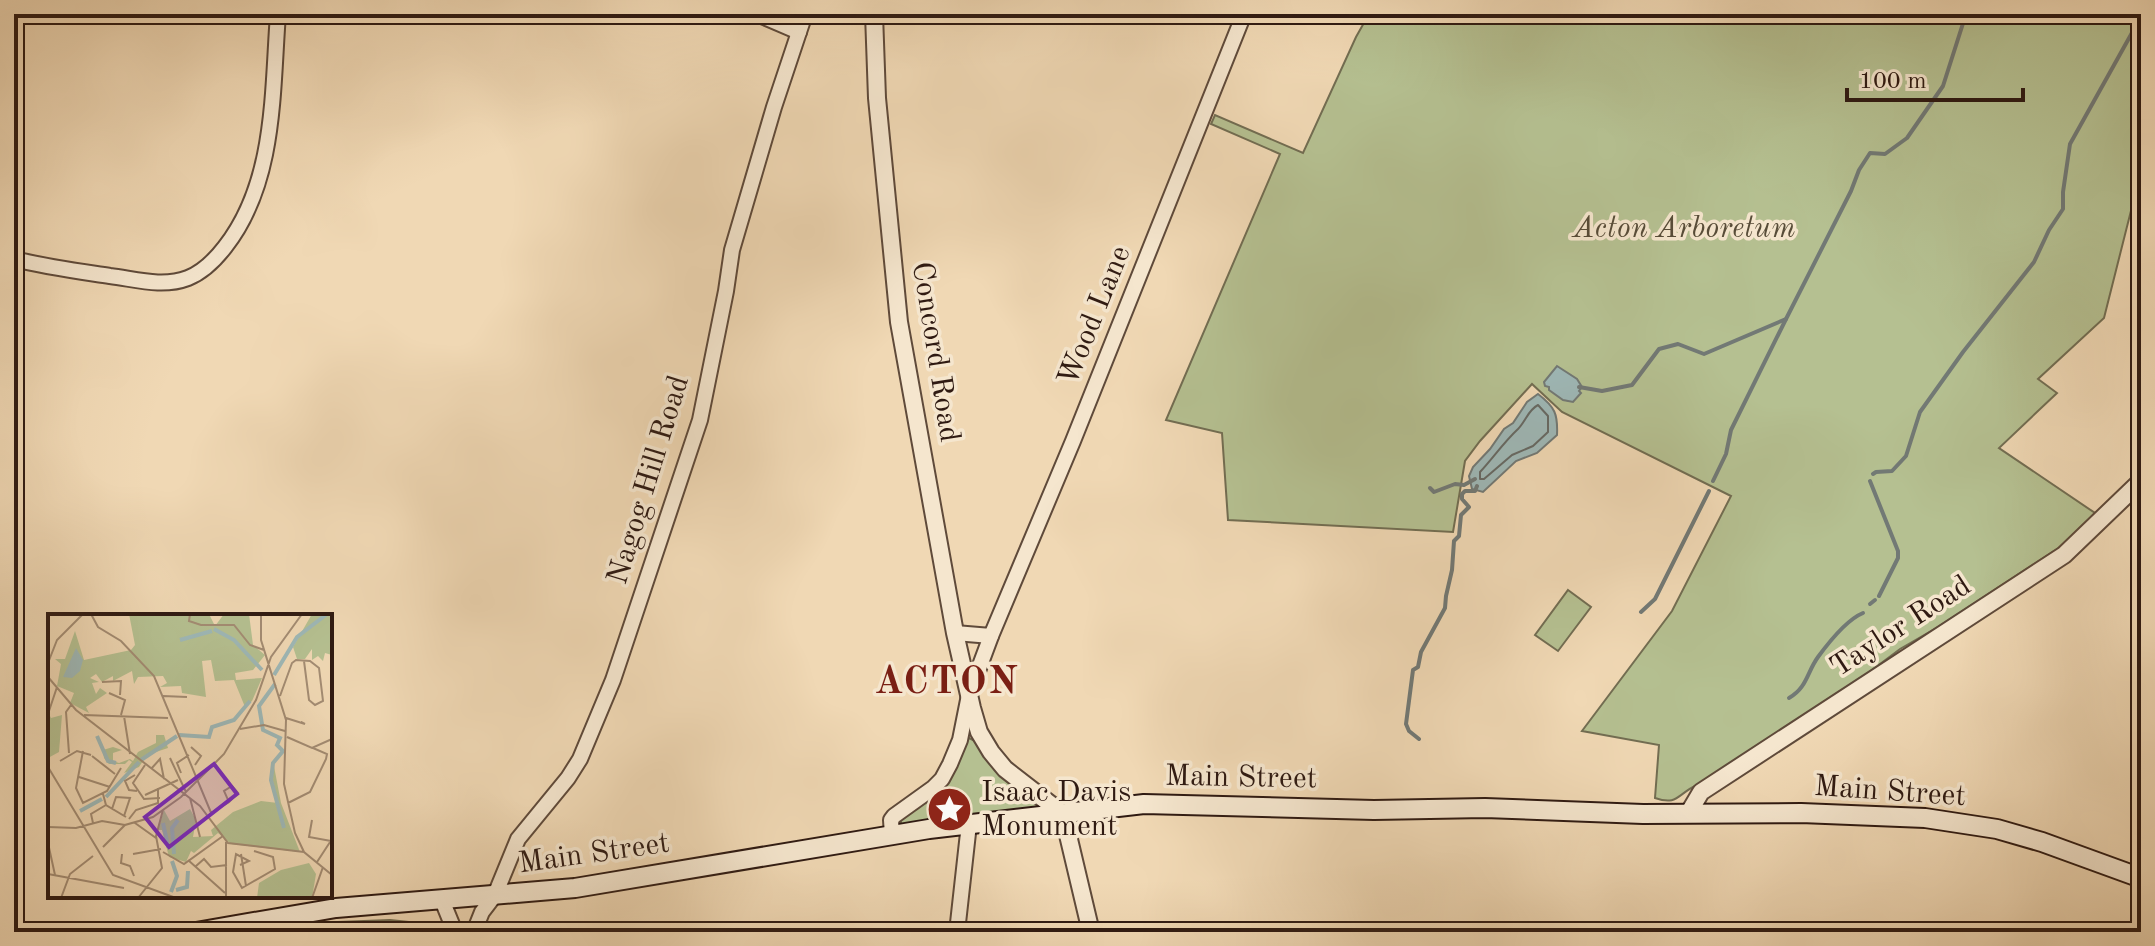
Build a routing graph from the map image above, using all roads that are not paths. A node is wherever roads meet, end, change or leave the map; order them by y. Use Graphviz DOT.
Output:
graph roads {
  1 [pos="278,14"];
  2 [pos="479,14"];
  3 [pos="522,14"];
  4 [pos="757,14"];
  5 [pos="805,14"];
  6 [pos="874,14"];
  7 [pos="1244,14"];
  8 [pos="799,32"];
  9 [pos="14,259"];
  10 [pos="2141,481"];
  11 [pos="955,633"];
  12 [pos="991,636"];
  13 [pos="969,695"];
  14 [pos="1063,814"];
  15 [pos="1688,814"];
  16 [pos="969,824"];
  17 [pos="892,835"];
  18 [pos="2141,878"];
  19 [pos="495,895"];
  20 [pos="442,900"];
  21 [pos="196,932"];
  22 [pos="455,932"];
  23 [pos="474,932"];
  24 [pos="957,932"];
  25 [pos="1091,932"];
  1 -- 9 [label="street"];
  2 -- 3 [label="street"];
  4 -- 8 [label="street"];
  5 -- 8 [label="street, Nagog Hill Road"];
  6 -- 11 [label="street, Concord Road"];
  7 -- 12 [label="street, Wood Lane"];
  8 -- 19 [label="street, Nagog Hill Road"];
  10 -- 15 [label="street, Taylor Road"];
  11 -- 12 [label="street"];
  11 -- 13 [label="street, Concord Road"];
  12 -- 13 [label="street, Wood Lane"];
  13 -- 14 [label="street, Concord Road"];
  13 -- 17 [label="street, Concord Road"];
  14 -- 15 [label="main road, Main Street"];
  14 -- 16 [label="main road, Main Street"];
  14 -- 25 [label="street"];
  15 -- 18 [label="main road, Main Street"];
  16 -- 17 [label="main road, Main Street"];
  16 -- 24 [label="street"];
  17 -- 19 [label="main road, Main Street"];
  19 -- 20 [label="main road, Main Street"];
  19 -- 23 [label="street, Nagog Hill Road"];
  20 -- 21 [label="main road, Main Street"];
  20 -- 22 [label="street"];
}
